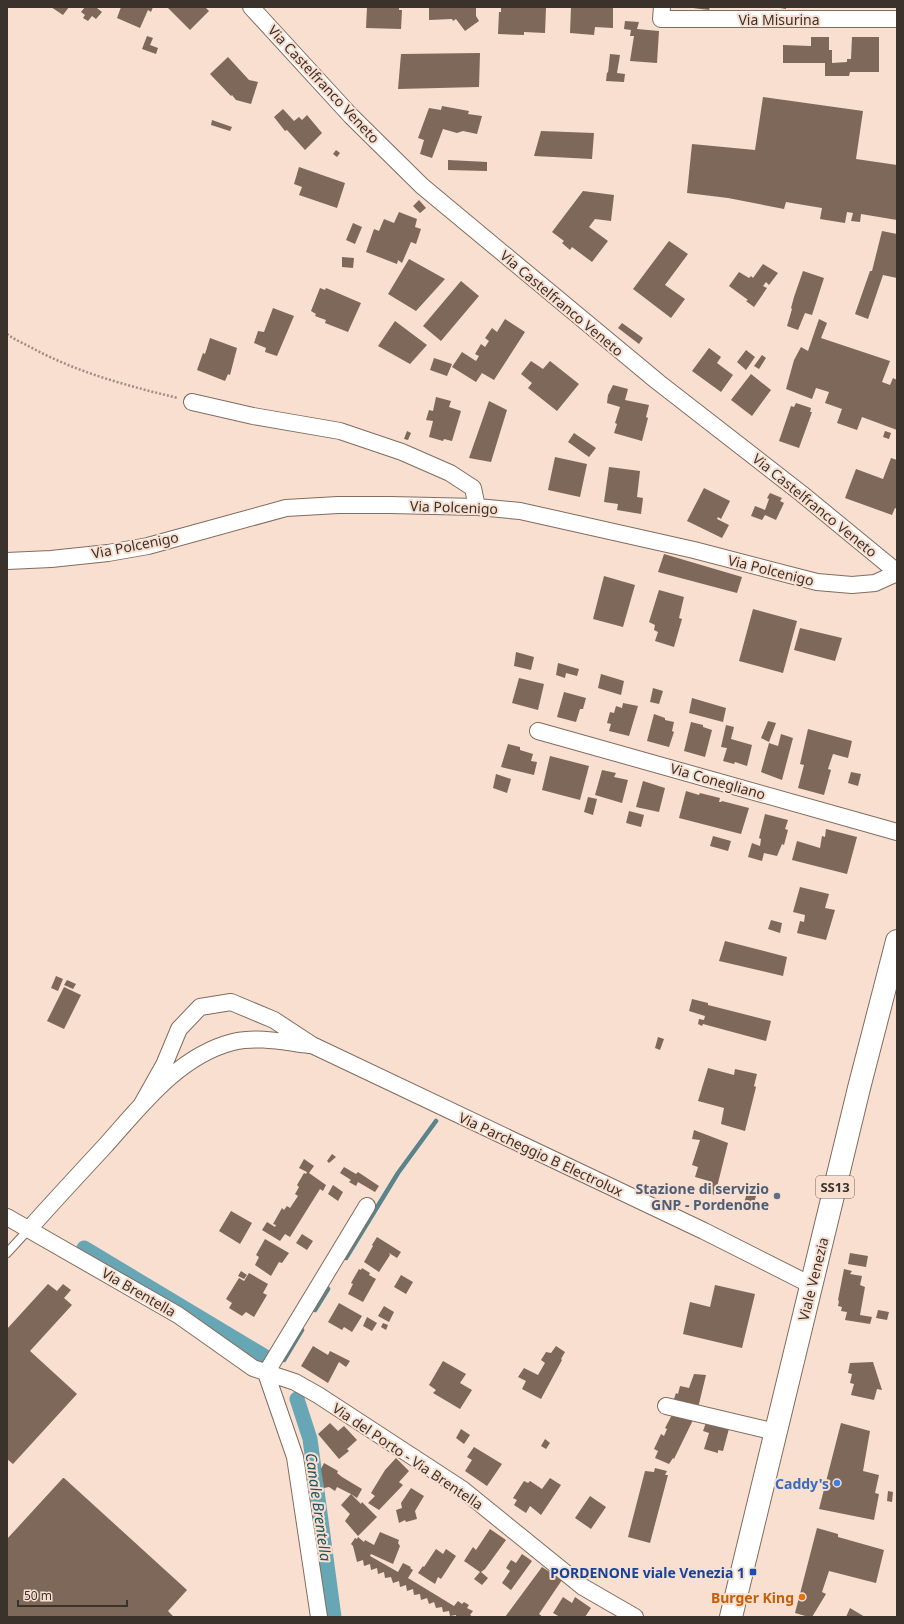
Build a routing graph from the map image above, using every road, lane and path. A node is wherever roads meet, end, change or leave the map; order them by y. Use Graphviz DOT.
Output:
graph roads {
  1 [pos="251,7"];
  2 [pos="662,13"];
  3 [pos="797,13"];
  4 [pos="897,19"];
  5 [pos="7,334"];
  6 [pos="192,402"];
  7 [pos="478,507"];
  8 [pos="7,561"];
  9 [pos="897,573"];
  10 [pos="538,731"];
  11 [pos="897,832"];
  12 [pos="897,941"];
  13 [pos="312,1045"];
  14 [pos="171,1049"];
  15 [pos="187,1064"];
  16 [pos="142,1104"];
  17 [pos="367,1206"];
  18 [pos="7,1217"];
  19 [pos="29,1229"];
  20 [pos="7,1253"];
  21 [pos="811,1285"];
  22 [pos="266,1373"];
  23 [pos="295,1382"];
  24 [pos="666,1406"];
  25 [pos="776,1432"];
  26 [pos="319,1617"];
  27 [pos="635,1617"];
  28 [pos="731,1617"];
  1 -- 9 [label="street, Via Castelfranco Veneto"];
  2 -- 3 [label="street, Via Misurina"];
  3 -- 4 [label="street, Via Misurina"];
  5 -- 6 [label="path"];
  6 -- 7 [label="street"];
  7 -- 8 [label="street, Via Polcenigo"];
  7 -- 9 [label="street, Via Polcenigo"];
  10 -- 11 [label="street, Via Conegliano"];
  12 -- 21 [label="main road, Viale Venezia / SS13"];
  13 -- 14 [label="street, Via Parcheggio B Electrolux"];
  13 -- 15 [label="street, Via Parcheggio B Electrolux"];
  13 -- 21 [label="street, Via Parcheggio B Electrolux"];
  14 -- 15 [label="street"];
  14 -- 16 [label="street, Via Parcheggio B Electrolux"];
  15 -- 16 [label="street, Via Parcheggio B Electrolux"];
  16 -- 19 [label="street, Via Parcheggio B Electrolux"];
  17 -- 22 [label="street"];
  18 -- 19 [label="street, Via Brentella"];
  19 -- 20 [label="lane"];
  19 -- 22 [label="street, Via Brentella"];
  21 -- 25 [label="main road, Viale Venezia / SS13"];
  22 -- 23 [label="street, Via Brentella"];
  22 -- 26 [label="street"];
  23 -- 27 [label="street, Via del Porto - Via Brentella"];
  24 -- 25 [label="street"];
  25 -- 28 [label="main road, Viale Venezia / SS13"];
}
